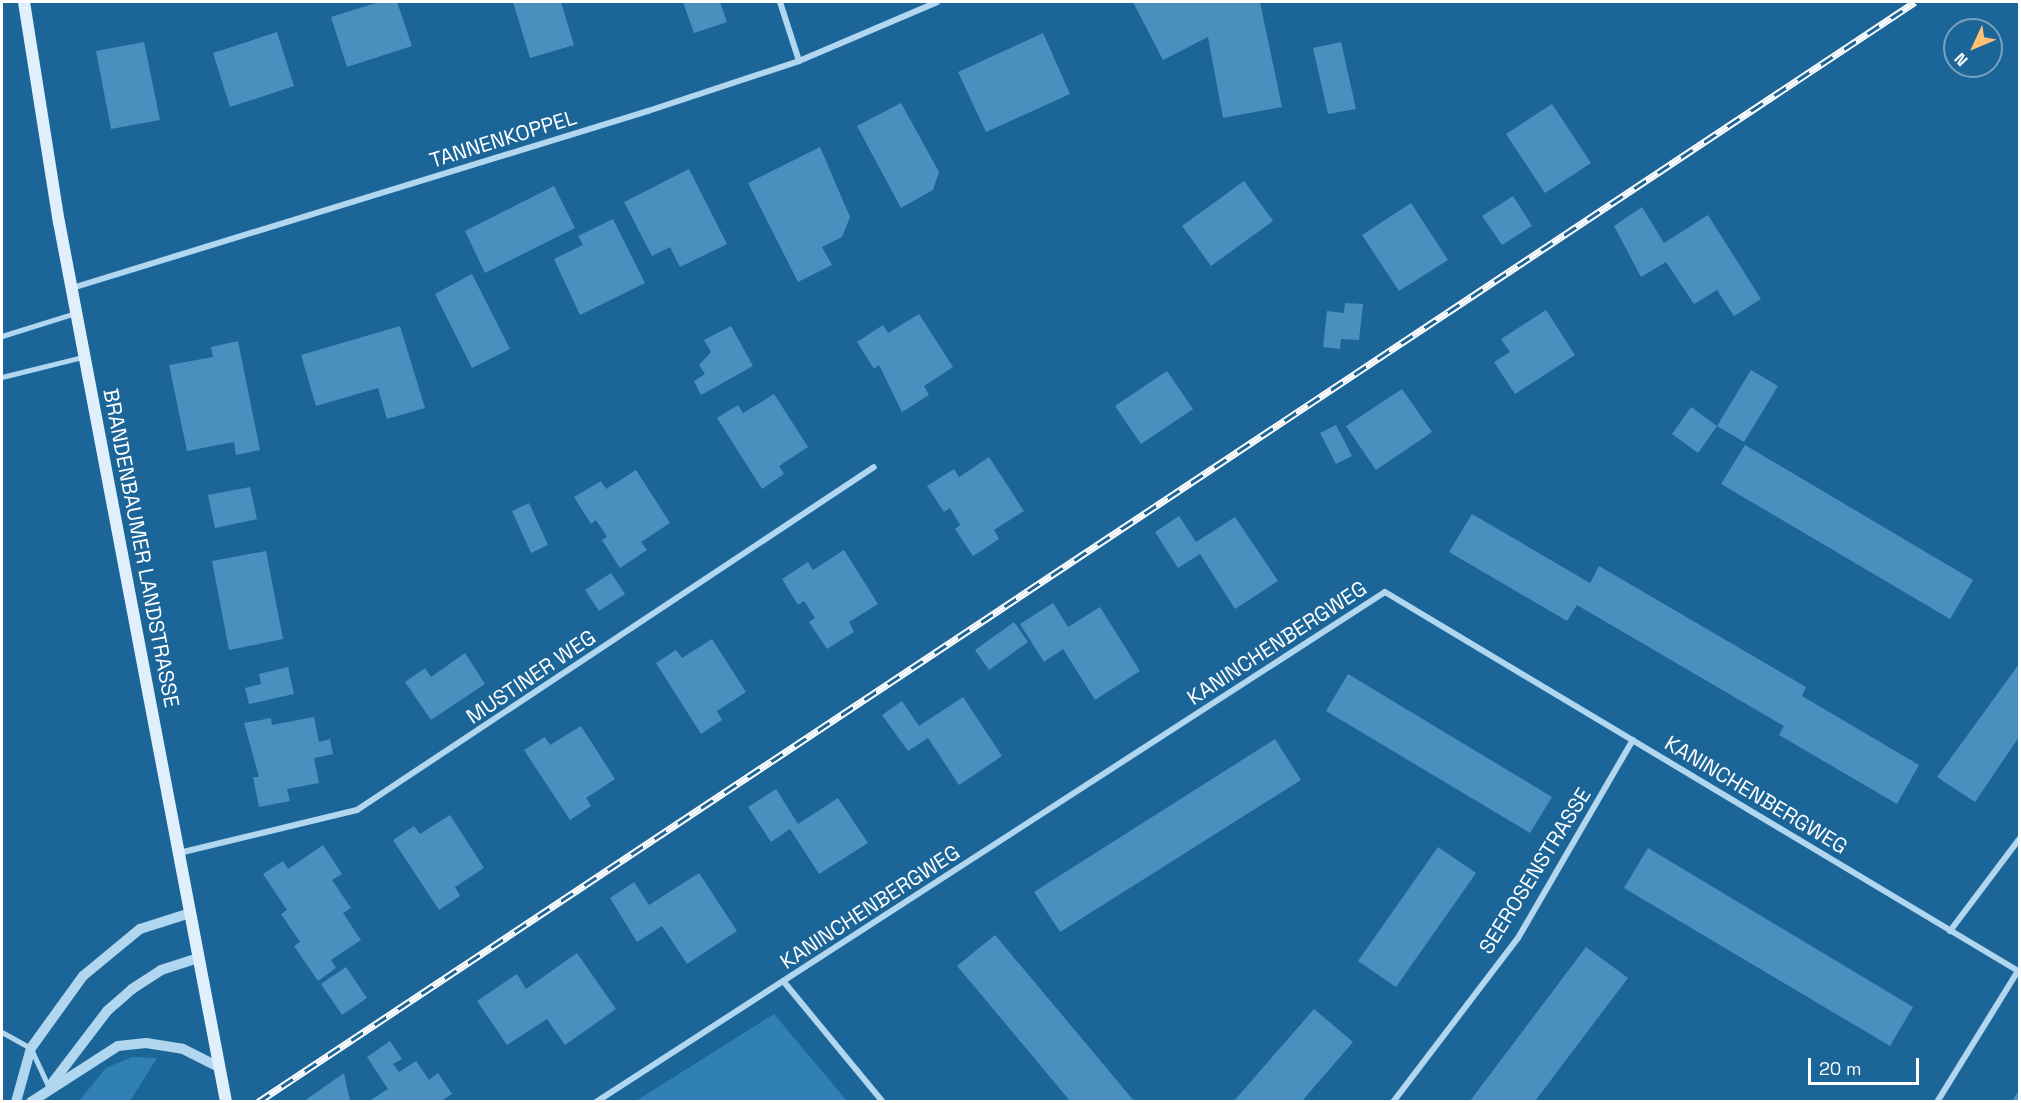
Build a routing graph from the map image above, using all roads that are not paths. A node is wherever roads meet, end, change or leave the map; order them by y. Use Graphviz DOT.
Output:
graph roads {
  1 [pos="24,2"];
  2 [pos="780,2"];
  3 [pos="937,2"];
  4 [pos="799,61"];
  5 [pos="71,288"];
  6 [pos="76,313"];
  7 [pos="2,336"];
  8 [pos="84,357"];
  9 [pos="2,377"];
  10 [pos="874,467"];
  11 [pos="1633,740"];
  12 [pos="2019,838"];
  13 [pos="178,853"];
  14 [pos="190,913"];
  15 [pos="1950,931"];
  16 [pos="199,958"];
  17 [pos="2019,972"];
  18 [pos="784,982"];
  19 [pos="2,1032"];
  20 [pos="31,1048"];
  21 [pos="219,1067"];
  22 [pos="49,1087"];
  23 [pos="16,1101"];
  24 [pos="31,1101"];
  25 [pos="226,1101"];
  26 [pos="596,1101"];
  27 [pos="883,1101"];
  28 [pos="1393,1101"];
  29 [pos="1937,1101"];
  1 -- 5 [label="main road, BRANDENBAUMER LANDSTRASSE"];
  2 -- 4 [label="street"];
  3 -- 4 [label="street, TANNENKOPPEL"];
  4 -- 5 [label="street, TANNENKOPPEL"];
  5 -- 6 [label="main road, BRANDENBAUMER LANDSTRASSE"];
  6 -- 7 [label="lane"];
  6 -- 8 [label="main road, BRANDENBAUMER LANDSTRASSE"];
  8 -- 9 [label="lane"];
  8 -- 13 [label="main road, BRANDENBAUMER LANDSTRASSE"];
  10 -- 13 [label="street, MUSTINER WEG"];
  11 -- 15 [label="street, KANINCHENBERGWEG"];
  11 -- 18 [label="street, KANINCHENBERGWEG"];
  11 -- 28 [label="street, SEEROSENSTRASSE"];
  12 -- 15 [label="street"];
  13 -- 14 [label="main road, BRANDENBAUMER LANDSTRASSE"];
  14 -- 16 [label="main road, BRANDENBAUMER LANDSTRASSE"];
  14 -- 20 [label="street"];
  15 -- 17 [label="street, KANINCHENBERGWEG"];
  16 -- 21 [label="main road, BRANDENBAUMER LANDSTRASSE"];
  16 -- 22 [label="street"];
  17 -- 29 [label="street"];
  18 -- 26 [label="street, KANINCHENBERGWEG"];
  18 -- 27 [label="street"];
  19 -- 20 [label="lane"];
  20 -- 22 [label="lane"];
  20 -- 23 [label="street"];
  21 -- 22 [label="street"];
  21 -- 25 [label="main road, BRANDENBAUMER LANDSTRASSE"];
  22 -- 24 [label="street"];
}
